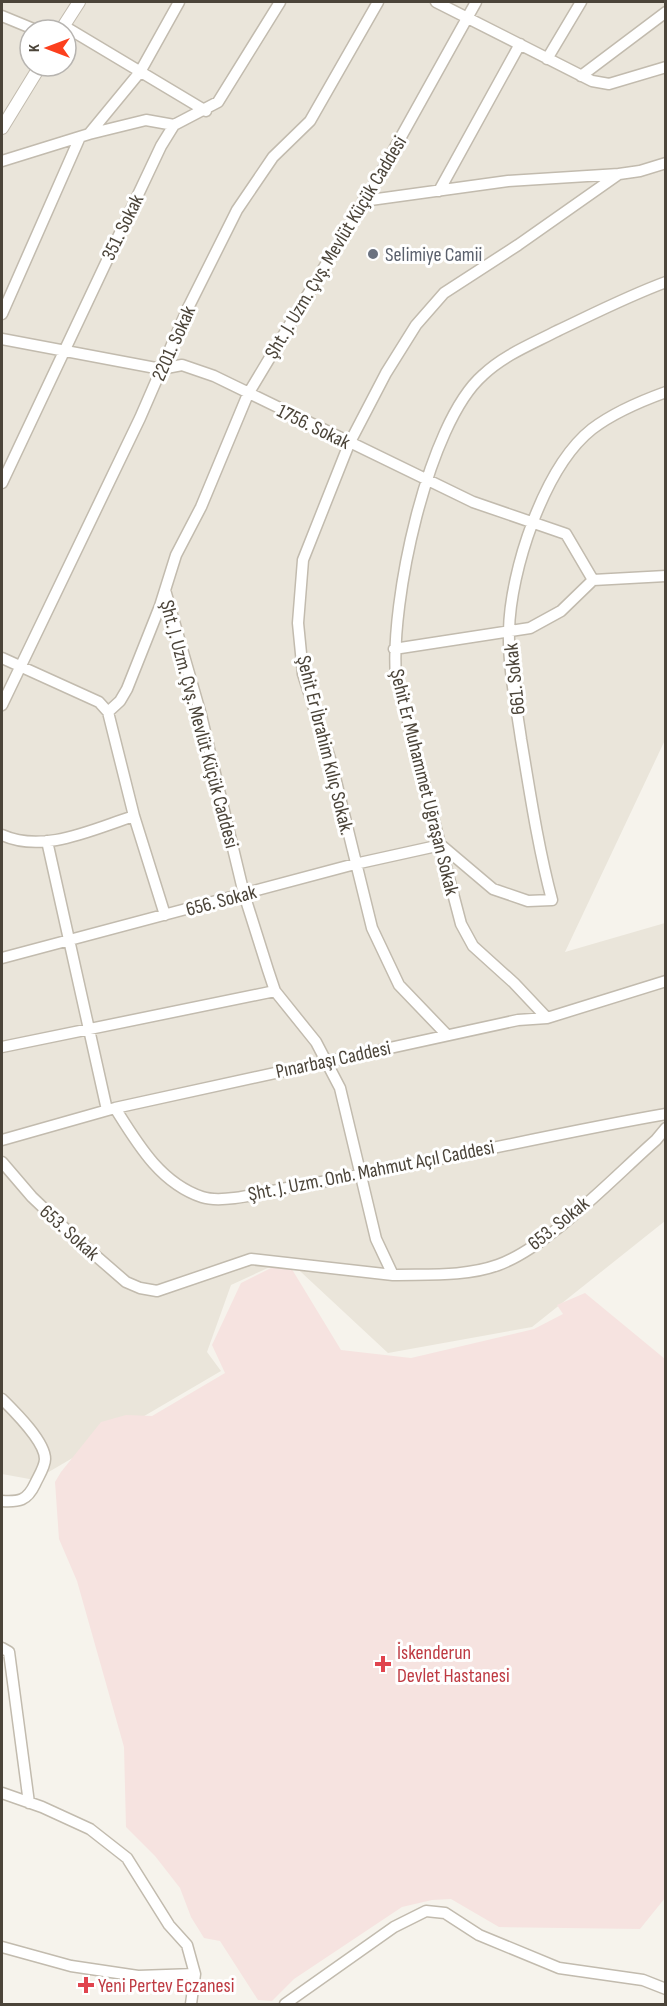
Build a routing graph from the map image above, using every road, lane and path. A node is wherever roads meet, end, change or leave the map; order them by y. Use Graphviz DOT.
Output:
graph roads {
  1 [pos="79,2"];
  2 [pos="179,2"];
  3 [pos="280,2"];
  4 [pos="378,2"];
  5 [pos="436,2"];
  6 [pos="476,2"];
  7 [pos="581,2"];
  8 [pos="666,12"];
  9 [pos="2,16"];
  10 [pos="69,18"];
  11 [pos="467,18"];
  12 [pos="18,23"];
  13 [pos="78,37"];
  14 [pos="520,44"];
  15 [pos="548,59"];
  16 [pos="666,67"];
  17 [pos="140,72"];
  18 [pos="581,76"];
  19 [pos="33,78"];
  20 [pos="206,111"];
  21 [pos="174,124"];
  22 [pos="2,128"];
  23 [pos="85,135"];
  24 [pos="2,161"];
  25 [pos="666,163"];
  26 [pos="619,174"];
  27 [pos="438,191"];
  28 [pos="363,201"];
  29 [pos="666,282"];
  30 [pos="2,314"];
  31 [pos="2,339"];
  32 [pos="63,349"];
  33 [pos="161,369"];
  34 [pos="666,392"];
  35 [pos="248,394"];
  36 [pos="349,444"];
  37 [pos="7,457"];
  38 [pos="426,478"];
  39 [pos="2,483"];
  40 [pos="531,522"];
  41 [pos="666,576"];
  42 [pos="593,580"];
  43 [pos="165,590"];
  44 [pos="509,630"];
  45 [pos="394,649"];
  46 [pos="2,658"];
  47 [pos="18,666"];
  48 [pos="2,705"];
  49 [pos="108,712"];
  50 [pos="134,816"];
  51 [pos="2,835"];
  52 [pos="47,841"];
  53 [pos="441,845"];
  54 [pos="356,864"];
  55 [pos="244,894"];
  56 [pos="165,915"];
  57 [pos="70,940"];
  58 [pos="2,958"];
  59 [pos="666,981"];
  60 [pos="275,991"];
  61 [pos="548,1017"];
  62 [pos="90,1029"];
  63 [pos="447,1035"];
  64 [pos="2,1047"];
  65 [pos="328,1060"];
  66 [pos="111,1109"];
  67 [pos="666,1114"];
  68 [pos="666,1128"];
  69 [pos="2,1140"];
  70 [pos="2,1162"];
  71 [pos="360,1175"];
  72 [pos="393,1275"];
  73 [pos="2,1399"];
  74 [pos="2,1501"];
  75 [pos="2,1648"];
  76 [pos="2,1793"];
  77 [pos="29,1803"];
  78 [pos="2,1947"];
  79 [pos="195,1974"];
  80 [pos="666,1989"];
  81 [pos="191,2004"];
  82 [pos="285,2004"];
  1 -- 10 [label="street"];
  2 -- 17 [label="street"];
  3 -- 20 [label="street"];
  4 -- 33 [label="street, 2201. Sokak"];
  5 -- 11 [label="street"];
  6 -- 11 [label="street, Şht. J. Uzm. Çvş. Mevlüt Küçük Caddesi"];
  7 -- 15 [label="street"];
  8 -- 18 [label="street"];
  9 -- 12 [label="street"];
  11 -- 14 [label="street"];
  11 -- 28 [label="street, Şht. J. Uzm. Çvş. Mevlüt Küçük Caddesi"];
  13 -- 17 [label="street"];
  14 -- 15 [label="street"];
  14 -- 27 [label="street"];
  15 -- 18 [label="street"];
  16 -- 18 [label="street"];
  17 -- 20 [label="street"];
  17 -- 23 [label="street"];
  19 -- 22 [label="street"];
  20 -- 21 [label="street"];
  21 -- 23 [label="street"];
  21 -- 32 [label="street, 351. Sokak"];
  23 -- 24 [label="street"];
  23 -- 30 [label="street"];
  25 -- 26 [label="street, Şehit Er İbrahim Kılıç Sokak."];
  26 -- 27 [label="street"];
  26 -- 36 [label="street, Şehit Er İbrahim Kılıç Sokak."];
  27 -- 28 [label="street"];
  28 -- 35 [label="street, Şht. J. Uzm. Çvş. Mevlüt Küçük Caddesi"];
  29 -- 38 [label="street, Şehit Er Muhammet Uğraşan Sokak"];
  31 -- 32 [label="street, 1756. Sokak"];
  32 -- 33 [label="street, 1756. Sokak"];
  32 -- 37 [label="street, 351. Sokak"];
  33 -- 35 [label="street, 1756. Sokak"];
  33 -- 47 [label="street, 2201. Sokak"];
  34 -- 40 [label="street, 661. Sokak"];
  35 -- 36 [label="street, 1756. Sokak"];
  35 -- 43 [label="street, Şht. J. Uzm. Çvş. Mevlüt Küçük Caddesi"];
  36 -- 38 [label="street, 1756. Sokak"];
  36 -- 54 [label="street, Şehit Er İbrahim Kılıç Sokak."];
  37 -- 39 [label="street, 351. Sokak"];
  38 -- 40 [label="street, 1756. Sokak"];
  38 -- 45 [label="street, Şehit Er Muhammet Uğraşan Sokak"];
  40 -- 42 [label="street, 1756. Sokak"];
  40 -- 44 [label="street, 661. Sokak"];
  41 -- 42 [label="street"];
  42 -- 44 [label="street"];
  43 -- 49 [label="street"];
  43 -- 55 [label="street, Şht. J. Uzm. Çvş. Mevlüt Küçük Caddesi"];
  44 -- 45 [label="street"];
  44 -- 53 [label="street, 661. Sokak"];
  45 -- 53 [label="street, Şehit Er Muhammet Uğraşan Sokak"];
  46 -- 47 [label="street"];
  47 -- 48 [label="street, 2201. Sokak"];
  47 -- 49 [label="street"];
  49 -- 50 [label="street"];
  50 -- 52 [label="street"];
  50 -- 56 [label="street"];
  51 -- 52 [label="street"];
  52 -- 57 [label="street, Şht. J. Uzm. Onb. Mahmut Açıl Caddesi"];
  53 -- 54 [label="street, 656. Sokak"];
  53 -- 61 [label="street, Şehit Er Muhammet Uğraşan Sokak"];
  54 -- 55 [label="street, 656. Sokak"];
  54 -- 63 [label="street, Şehit Er İbrahim Kılıç Sokak."];
  55 -- 56 [label="street, 656. Sokak"];
  55 -- 60 [label="street, Şht. J. Uzm. Çvş. Mevlüt Küçük Caddesi"];
  56 -- 57 [label="street, 656. Sokak"];
  57 -- 58 [label="street, 656. Sokak"];
  57 -- 62 [label="street, Şht. J. Uzm. Onb. Mahmut Açıl Caddesi"];
  59 -- 61 [label="street, Pınarbaşı Caddesi"];
  60 -- 62 [label="street"];
  60 -- 65 [label="street, Şht. J. Uzm. Çvş. Mevlüt Küçük Caddesi"];
  61 -- 63 [label="street, Pınarbaşı Caddesi"];
  62 -- 64 [label="street"];
  62 -- 66 [label="street, Şht. J. Uzm. Onb. Mahmut Açıl Caddesi"];
  63 -- 65 [label="street, Pınarbaşı Caddesi"];
  65 -- 66 [label="street, Pınarbaşı Caddesi"];
  65 -- 71 [label="street, Şht. J. Uzm. Çvş. Mevlüt Küçük Caddesi"];
  66 -- 69 [label="street, Pınarbaşı Caddesi"];
  66 -- 71 [label="street, Şht. J. Uzm. Onb. Mahmut Açıl Caddesi"];
  67 -- 71 [label="street, Şht. J. Uzm. Onb. Mahmut Açıl Caddesi"];
  68 -- 72 [label="street, 653. Sokak"];
  70 -- 72 [label="street, 653. Sokak"];
  71 -- 72 [label="street, Şht. J. Uzm. Çvş. Mevlüt Küçük Caddesi"];
  73 -- 74 [label="street"];
  75 -- 77 [label="street"];
  76 -- 77 [label="street"];
  77 -- 79 [label="street"];
  78 -- 79 [label="street"];
  79 -- 81 [label="street"];
  80 -- 82 [label="street"];
}
